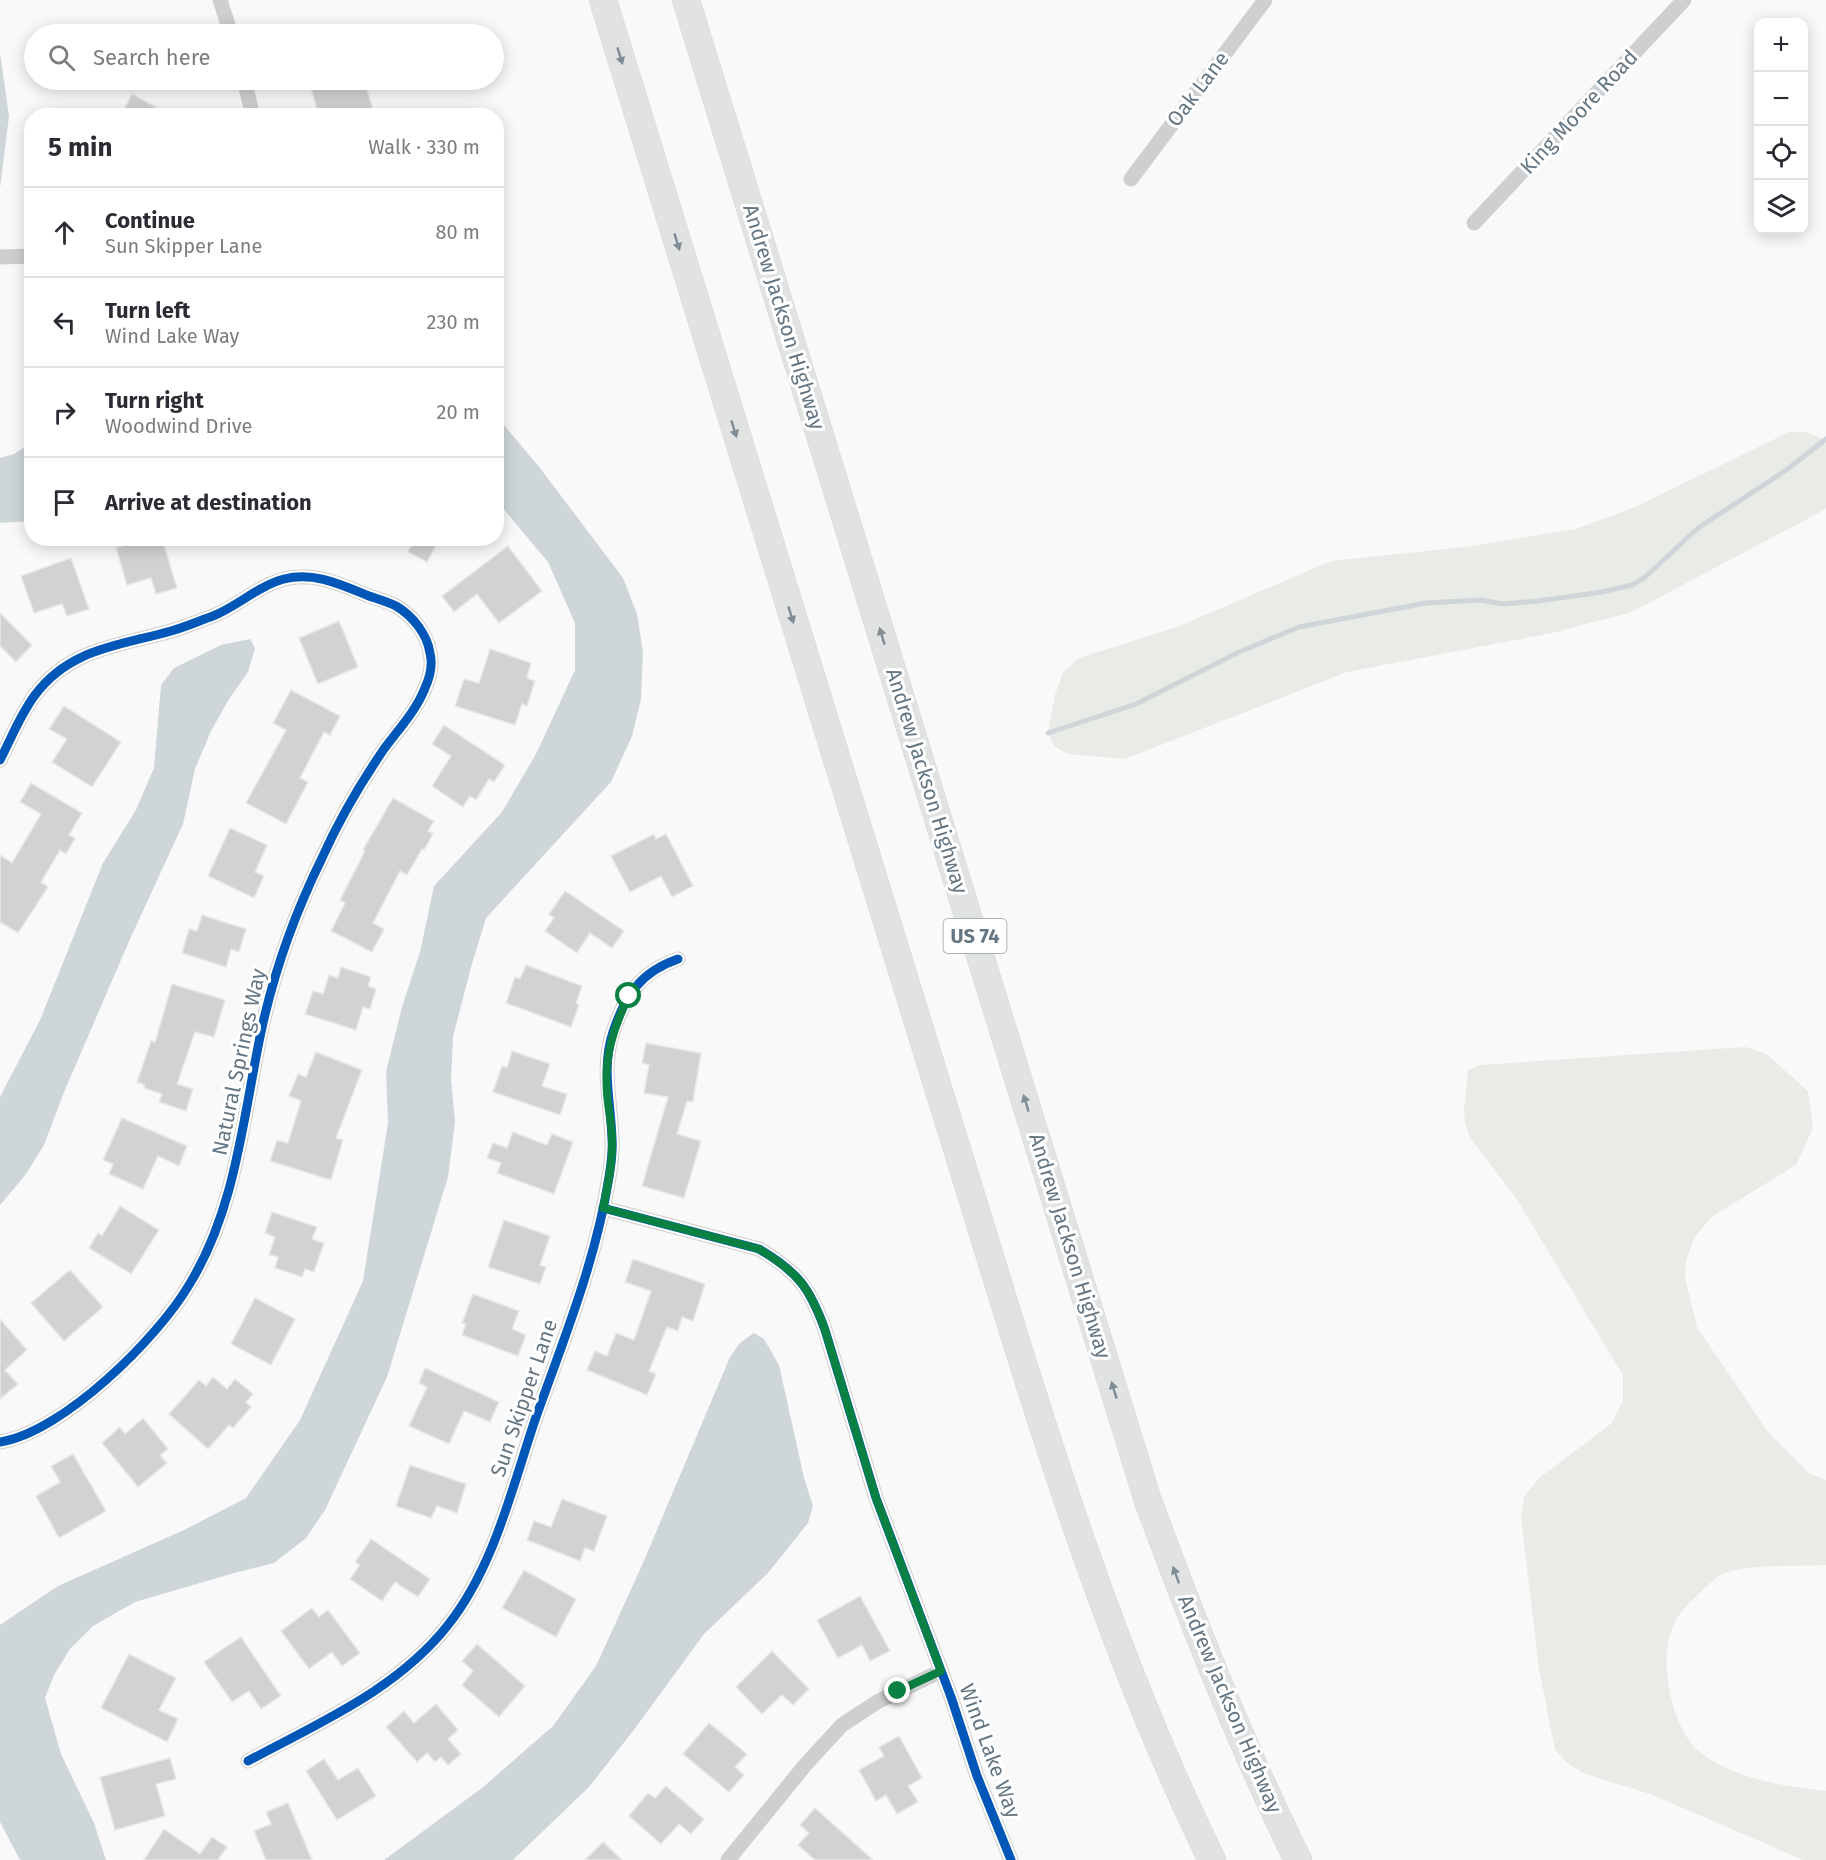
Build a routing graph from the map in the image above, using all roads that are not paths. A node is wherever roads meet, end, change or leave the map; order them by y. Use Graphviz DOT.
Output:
graph roads {
  1 [pos="220,0"];
  2 [pos="603,0"];
  3 [pos="686,0"];
  4 [pos="1265,0"];
  5 [pos="1683,0"];
  6 [pos="228,24"];
  7 [pos="246,90"];
  8 [pos="251,108"];
  9 [pos="1131,179"];
  10 [pos="1474,223"];
  11 [pos="24,256"];
  12 [pos="0,257"];
  13 [pos="0,760"];
  14 [pos="678,959"];
  15 [pos="603,1208"];
  16 [pos="0,1442"];
  17 [pos="941,1671"];
  18 [pos="248,1761"];
  19 [pos="1190,1816"];
  20 [pos="728,1860"];
  21 [pos="1011,1860"];
  22 [pos="1206,1860"];
  23 [pos="1212,1860"];
  24 [pos="1298,1860"];
  1 -- 6 [label="street"];
  2 -- 19 [label="highway, one-way"];
  24 -- 3 [label="highway, Andrew Jackson Highway / US 74, one-way"];
  4 -- 9 [label="street, Oak Lane"];
  5 -- 10 [label="street, King Moore Road"];
  7 -- 8 [label="street"];
  11 -- 12 [label="street"];
  13 -- 16 [label="street, Natural Springs Way"];
  14 -- 15 [label="street, Sun Skipper Lane"];
  15 -- 17 [label="street, Wind Lake Way"];
  15 -- 18 [label="street, Sun Skipper Lane"];
  17 -- 20 [label="street"];
  17 -- 21 [label="street, Wind Lake Way"];
  19 -- 22 [label="highway"];
  19 -- 23 [label="highway"];
}
